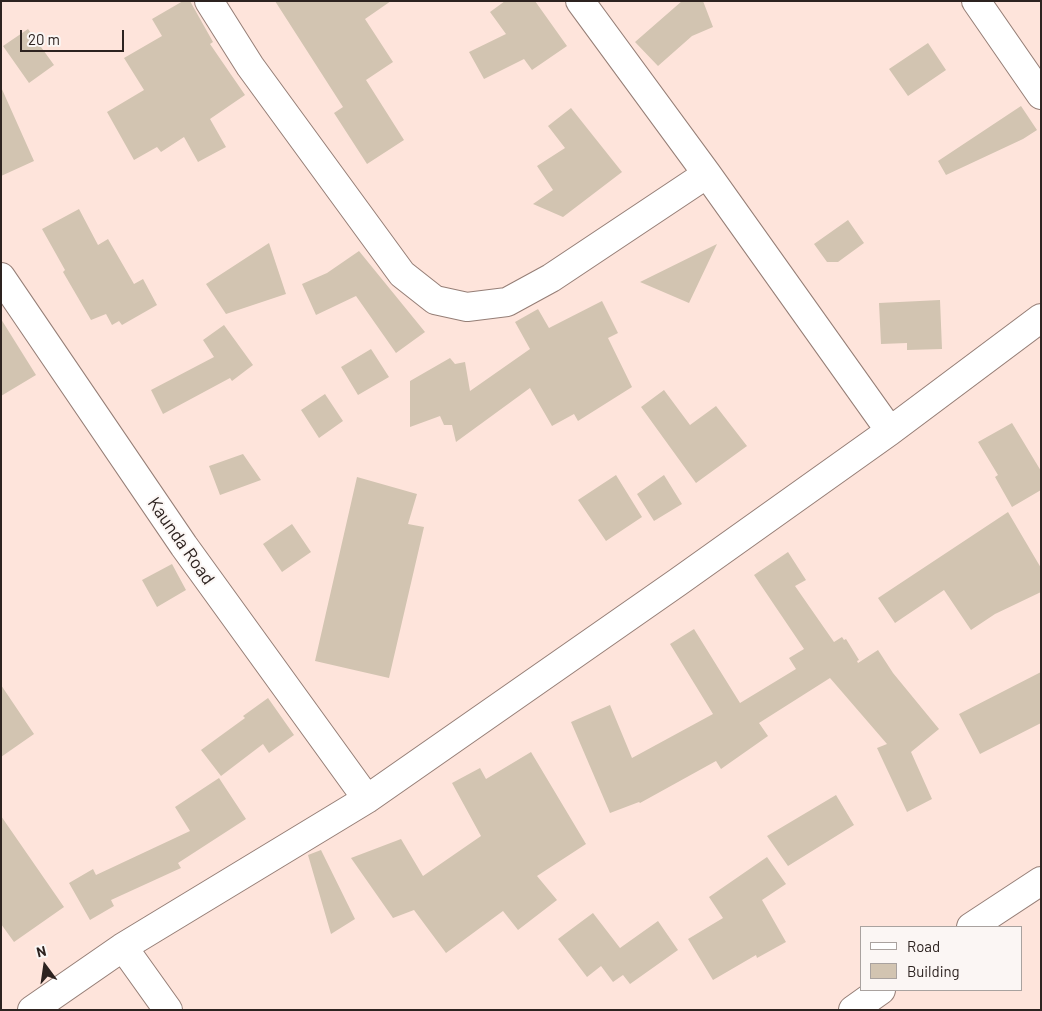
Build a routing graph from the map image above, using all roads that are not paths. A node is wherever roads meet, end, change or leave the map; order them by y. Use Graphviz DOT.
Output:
graph roads {
  1 [pos="209,1"];
  2 [pos="580,1"];
  3 [pos="976,1"];
  4 [pos="1041,95"];
  5 [pos="707,174"];
  6 [pos="1,277"];
  7 [pos="1041,318"];
  8 [pos="890,431"];
  9 [pos="367,800"];
  10 [pos="1041,881"];
  11 [pos="973,926"];
  12 [pos="123,947"];
  13 [pos="880,991"];
  14 [pos="32,1010"];
  15 [pos="168,1010"];
  16 [pos="853,1010"];
  1 -- 5 [label="street"];
  2 -- 5 [label="street"];
  3 -- 4 [label="street"];
  5 -- 8 [label="street"];
  6 -- 9 [label="street, Kaunda Road"];
  7 -- 8 [label="street"];
  8 -- 9 [label="street"];
  9 -- 12 [label="street"];
  10 -- 11 [label="street"];
  12 -- 14 [label="street"];
  12 -- 15 [label="street"];
  13 -- 16 [label="street"];
}
